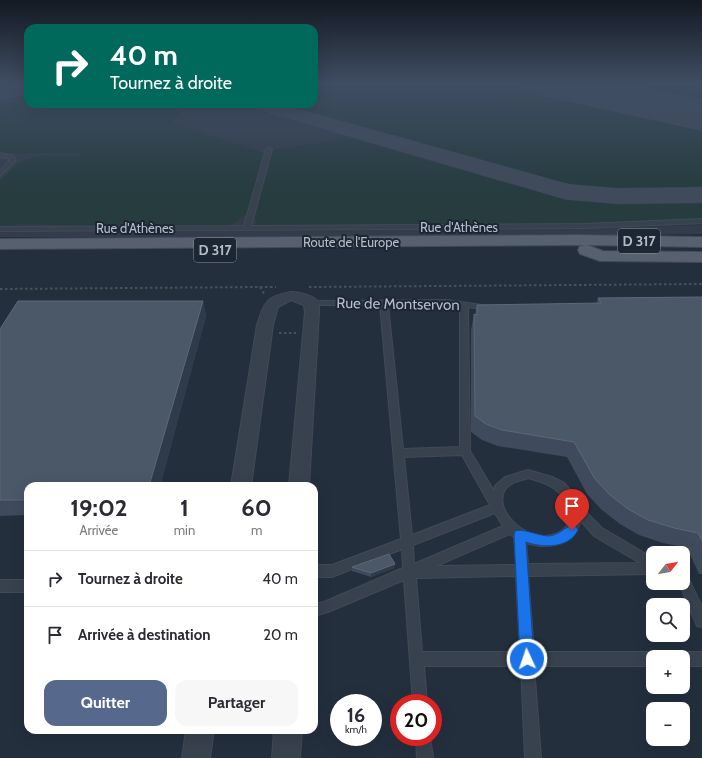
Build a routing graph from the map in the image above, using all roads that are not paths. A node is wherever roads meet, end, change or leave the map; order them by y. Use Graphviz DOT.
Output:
graph roads {
  1 [pos="269,149"];
  2 [pos="0,155"];
  3 [pos="0,174"];
  4 [pos="702,221"];
  5 [pos="247,228"];
  6 [pos="0,229"];
  7 [pos="702,236"];
  8 [pos="702,242"];
  9 [pos="0,244"];
  10 [pos="581,245"];
  11 [pos="702,250"];
  12 [pos="0,252"];
  13 [pos="702,257"];
  14 [pos="309,295"];
  15 [pos="384,302"];
  16 [pos="464,304"];
  17 [pos="500,309"];
  18 [pos="465,451"];
  19 [pos="398,453"];
  20 [pos="242,482"];
  21 [pos="299,482"];
  22 [pos="497,507"];
  23 [pos="576,509"];
  24 [pos="515,531"];
  25 [pos="407,542"];
  26 [pos="646,560"];
  27 [pos="646,568"];
  28 [pos="522,570"];
  29 [pos="318,571"];
  30 [pos="409,572"];
  31 [pos="0,586"];
  32 [pos="24,586"];
  33 [pos="688,590"];
  34 [pos="318,609"];
  35 [pos="702,621"];
  36 [pos="416,659"];
  37 [pos="527,659"];
  38 [pos="646,659"];
  39 [pos="690,659"];
  40 [pos="702,659"];
  41 [pos="419,694"];
  42 [pos="199,734"];
  43 [pos="288,734"];
  44 [pos="424,746"];
  45 [pos="196,758"];
  46 [pos="286,758"];
  47 [pos="425,758"];
  48 [pos="533,758"];
  1 -- 5 [label="lane"];
  2 -- 3 [label="lane"];
  4 -- 5 [label="lane, Rue d'Athènes"];
  5 -- 6 [label="lane, Rue d'Athènes"];
  7 -- 10 [label="main road"];
  8 -- 10 [label="main road, Route de l'Europe / D 317"];
  9 -- 10 [label="main road, Route de l'Europe / D 317"];
  10 -- 11 [label="main road, Route de l'Europe / D 317"];
  10 -- 12 [label="main road, Route de l'Europe / D 317"];
  10 -- 13 [label="main road"];
  14 -- 15 [label="lane, Rue de Montservon"];
  14 -- 20 [label="street"];
  14 -- 21 [label="street"];
  15 -- 16 [label="lane, Rue de Montservon"];
  15 -- 19 [label="lane"];
  16 -- 17 [label="lane, Rue de Montservon"];
  16 -- 18 [label="lane"];
  18 -- 19 [label="lane"];
  18 -- 22 [label="lane"];
  19 -- 25 [label="lane"];
  22 -- 23 [label="lane"];
  22 -- 24 [label="lane"];
  22 -- 25 [label="lane"];
  23 -- 24 [label="lane"];
  23 -- 26 [label="lane"];
  24 -- 28 [label="lane"];
  24 -- 30 [label="lane"];
  25 -- 29 [label="lane"];
  25 -- 30 [label="lane"];
  27 -- 28 [label="lane"];
  28 -- 30 [label="lane"];
  28 -- 37 [label="lane"];
  30 -- 34 [label="lane"];
  30 -- 36 [label="lane"];
  31 -- 32 [label="lane"];
  33 -- 35 [label="lane"];
  36 -- 37 [label="lane"];
  36 -- 41 [label="lane"];
  37 -- 38 [label="lane"];
  37 -- 48 [label="lane"];
  39 -- 40 [label="lane"];
  42 -- 45 [label="street"];
  43 -- 46 [label="street"];
  44 -- 47 [label="lane"];
}
